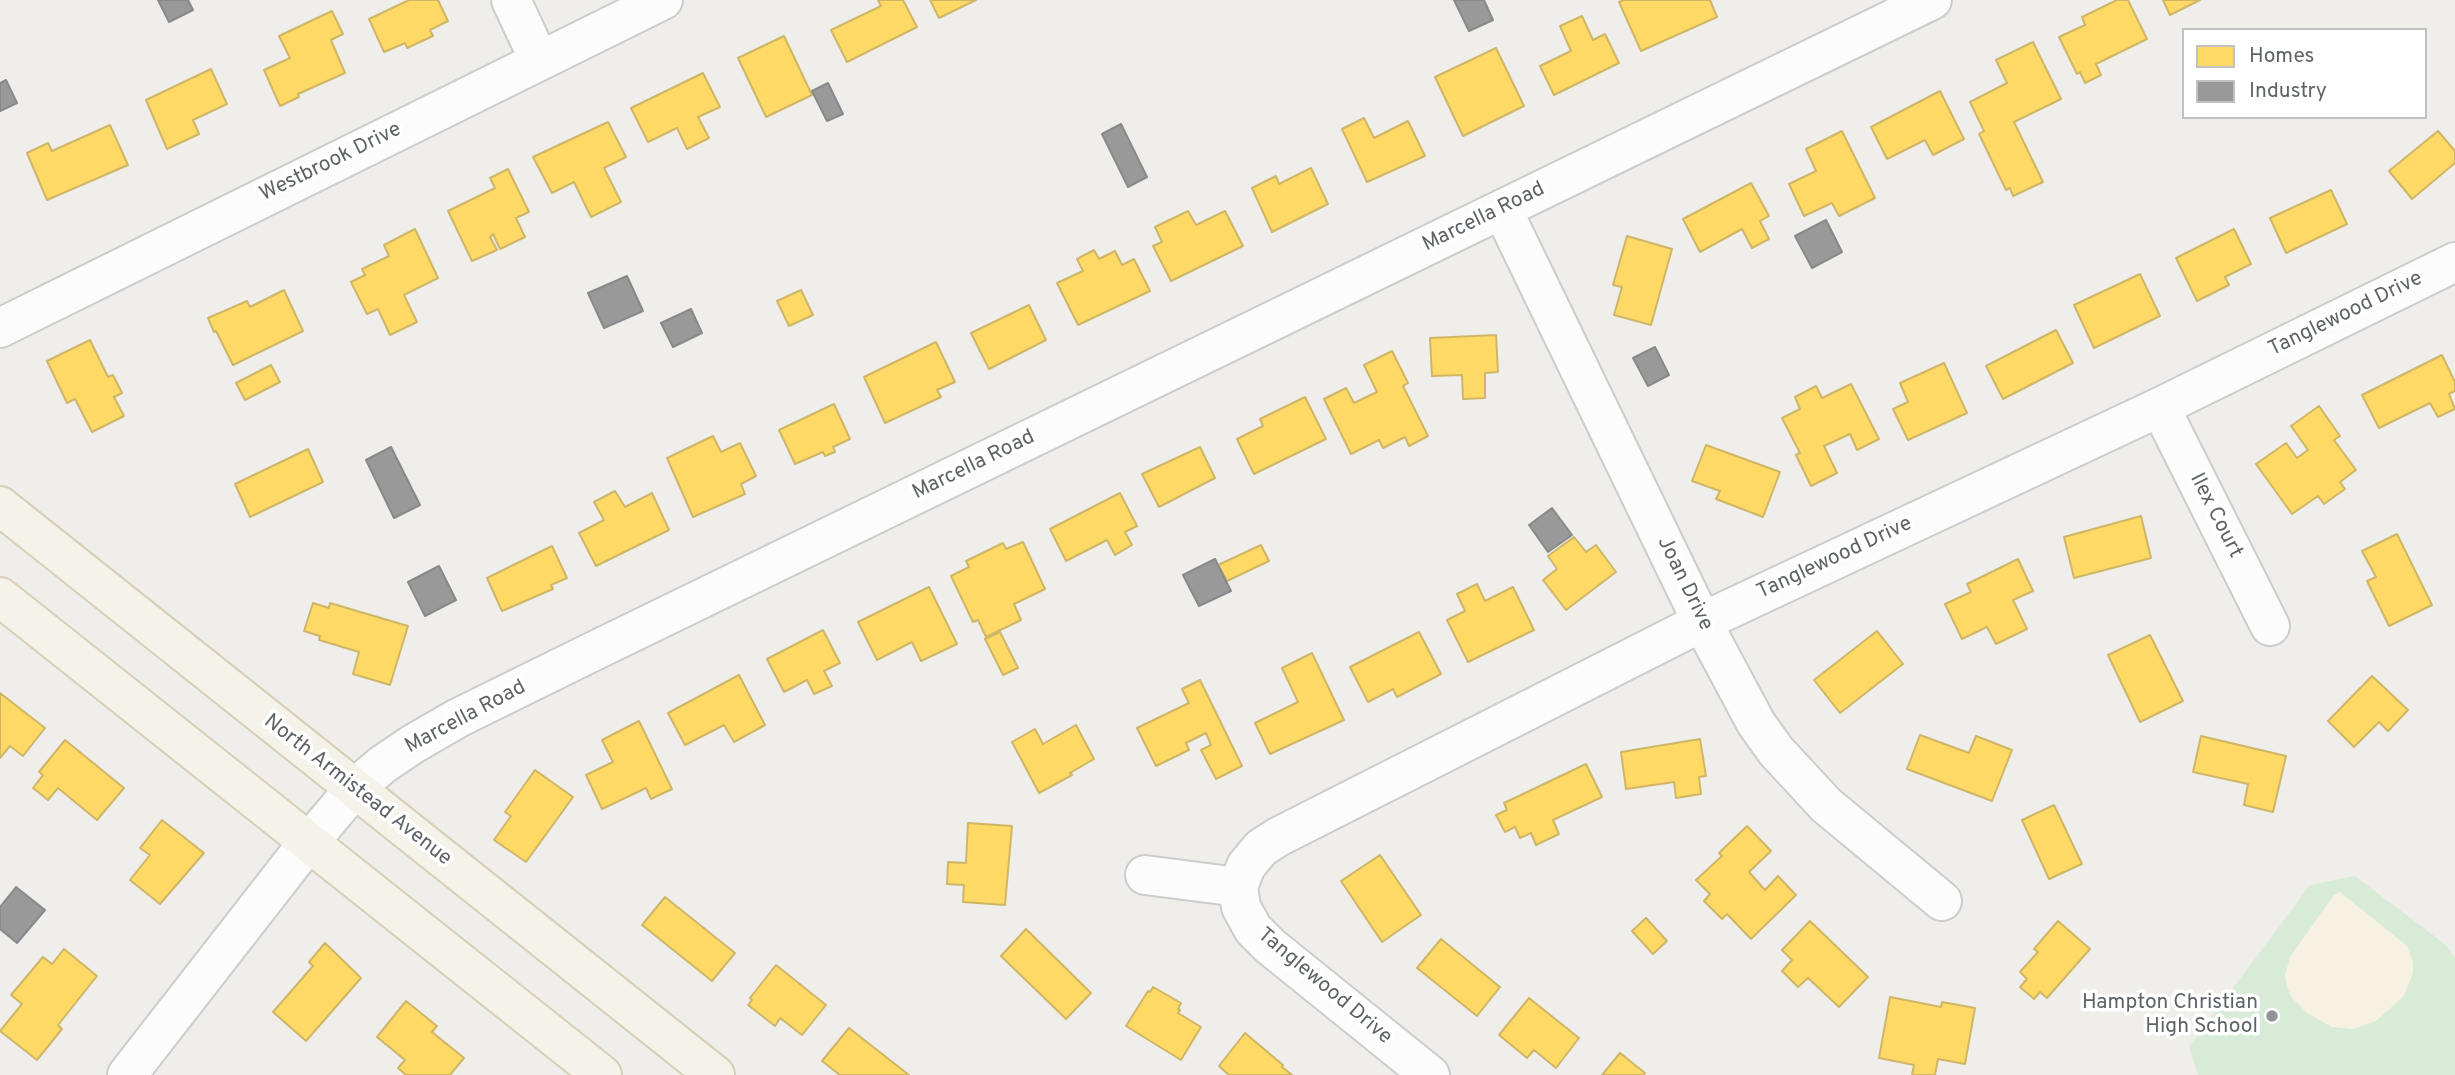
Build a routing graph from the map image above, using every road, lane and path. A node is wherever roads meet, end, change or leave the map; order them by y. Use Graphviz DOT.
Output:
graph roads {
  1 [pos="511,0"];
  2 [pos="663,0"];
  3 [pos="1932,0"];
  4 [pos="539,60"];
  5 [pos="1502,209"];
  6 [pos="2455,262"];
  7 [pos="0,328"];
  8 [pos="2160,407"];
  9 [pos="0,506"];
  10 [pos="0,597"];
  11 [pos="1702,622"];
  12 [pos="2270,626"];
  13 [pos="354,789"];
  14 [pos="310,841"];
  15 [pos="1145,875"];
  16 [pos="1238,887"];
  17 [pos="1942,901"];
  18 [pos="127,1075"];
  19 [pos="602,1075"];
  20 [pos="715,1075"];
  21 [pos="1430,1075"];
  1 -- 4 [label="street"];
  2 -- 4 [label="street, Westbrook Drive"];
  3 -- 5 [label="street, Marcella Road"];
  4 -- 7 [label="street, Westbrook Drive"];
  5 -- 11 [label="street, Joan Drive"];
  5 -- 13 [label="street, Marcella Road"];
  6 -- 8 [label="street, Tanglewood Drive"];
  8 -- 11 [label="street, Tanglewood Drive"];
  8 -- 12 [label="street, Ilex Court"];
  9 -- 13 [label="main road, North Armistead Avenue"];
  10 -- 14 [label="main road"];
  11 -- 16 [label="street, Tanglewood Drive"];
  11 -- 17 [label="street, Joan Drive"];
  13 -- 14 [label="street, Marcella Road"];
  13 -- 20 [label="main road, North Armistead Avenue"];
  14 -- 18 [label="street, Marcella Road"];
  14 -- 19 [label="main road"];
  15 -- 16 [label="street"];
  16 -- 21 [label="street, Tanglewood Drive"];
}
